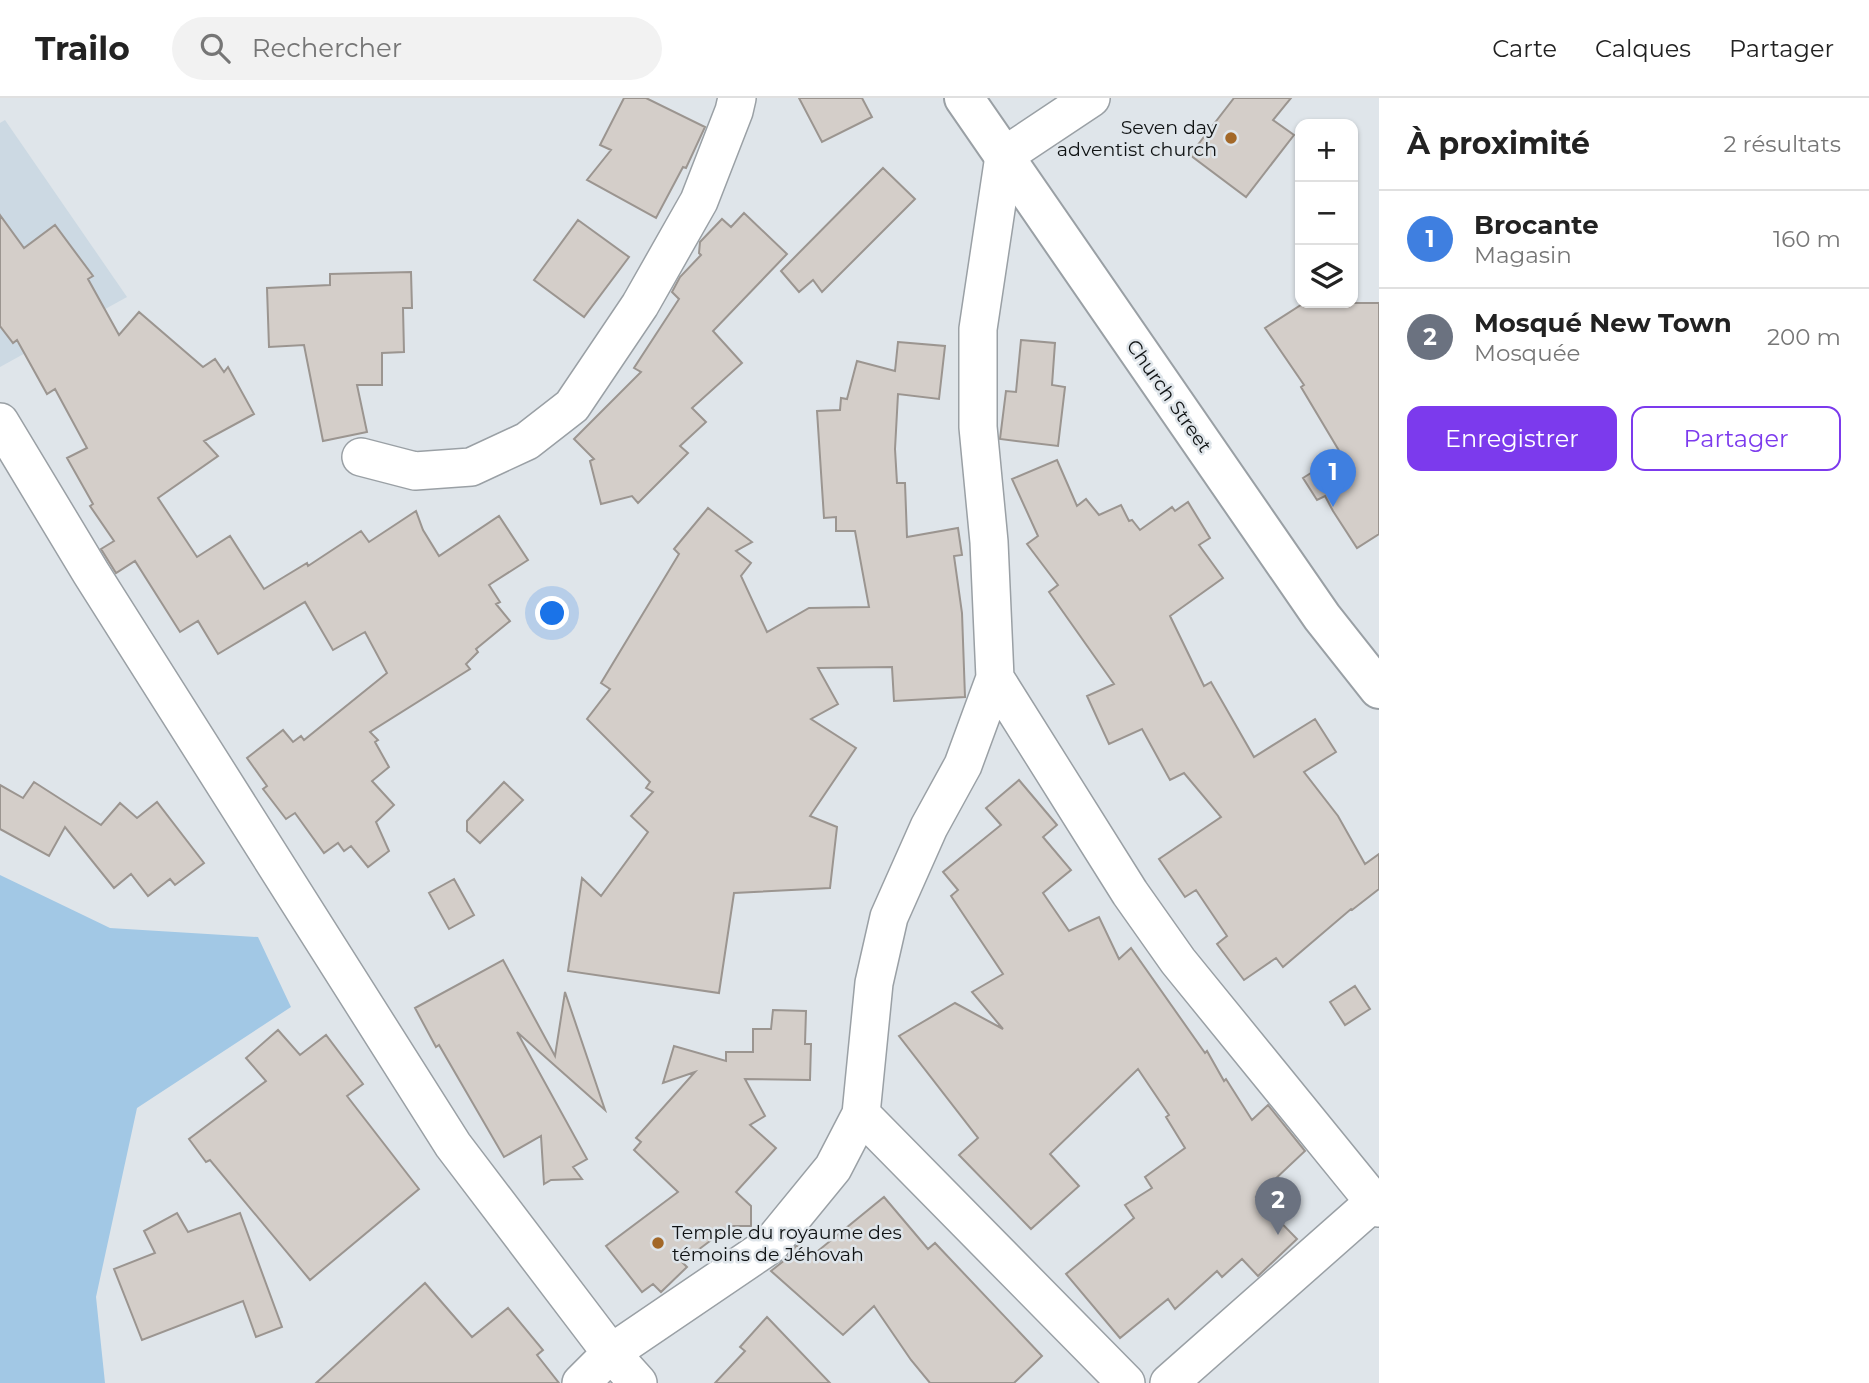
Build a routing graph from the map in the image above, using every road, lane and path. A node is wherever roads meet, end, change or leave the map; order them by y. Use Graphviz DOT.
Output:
graph roads {
  1 [pos="737,98"];
  2 [pos="964,98"];
  3 [pos="1091,98"];
  4 [pos="1004,156"];
  5 [pos="0,422"];
  6 [pos="361,457"];
  7 [pos="995,678"];
  8 [pos="1379,689"];
  9 [pos="861,1114"];
  10 [pos="1376,1205"];
  11 [pos="611,1353"];
  12 [pos="581,1383"];
  13 [pos="638,1383"];
  14 [pos="1126,1383"];
  15 [pos="1169,1383"];
  1 -- 6 [label="street"];
  2 -- 4 [label="main road, Church Street"];
  3 -- 4 [label="street"];
  4 -- 7 [label="street"];
  4 -- 8 [label="main road, Church Street"];
  5 -- 11 [label="street"];
  7 -- 9 [label="street"];
  7 -- 10 [label="street"];
  9 -- 11 [label="street"];
  9 -- 14 [label="street"];
  10 -- 15 [label="street"];
  11 -- 12 [label="street"];
  11 -- 13 [label="street"];
}
